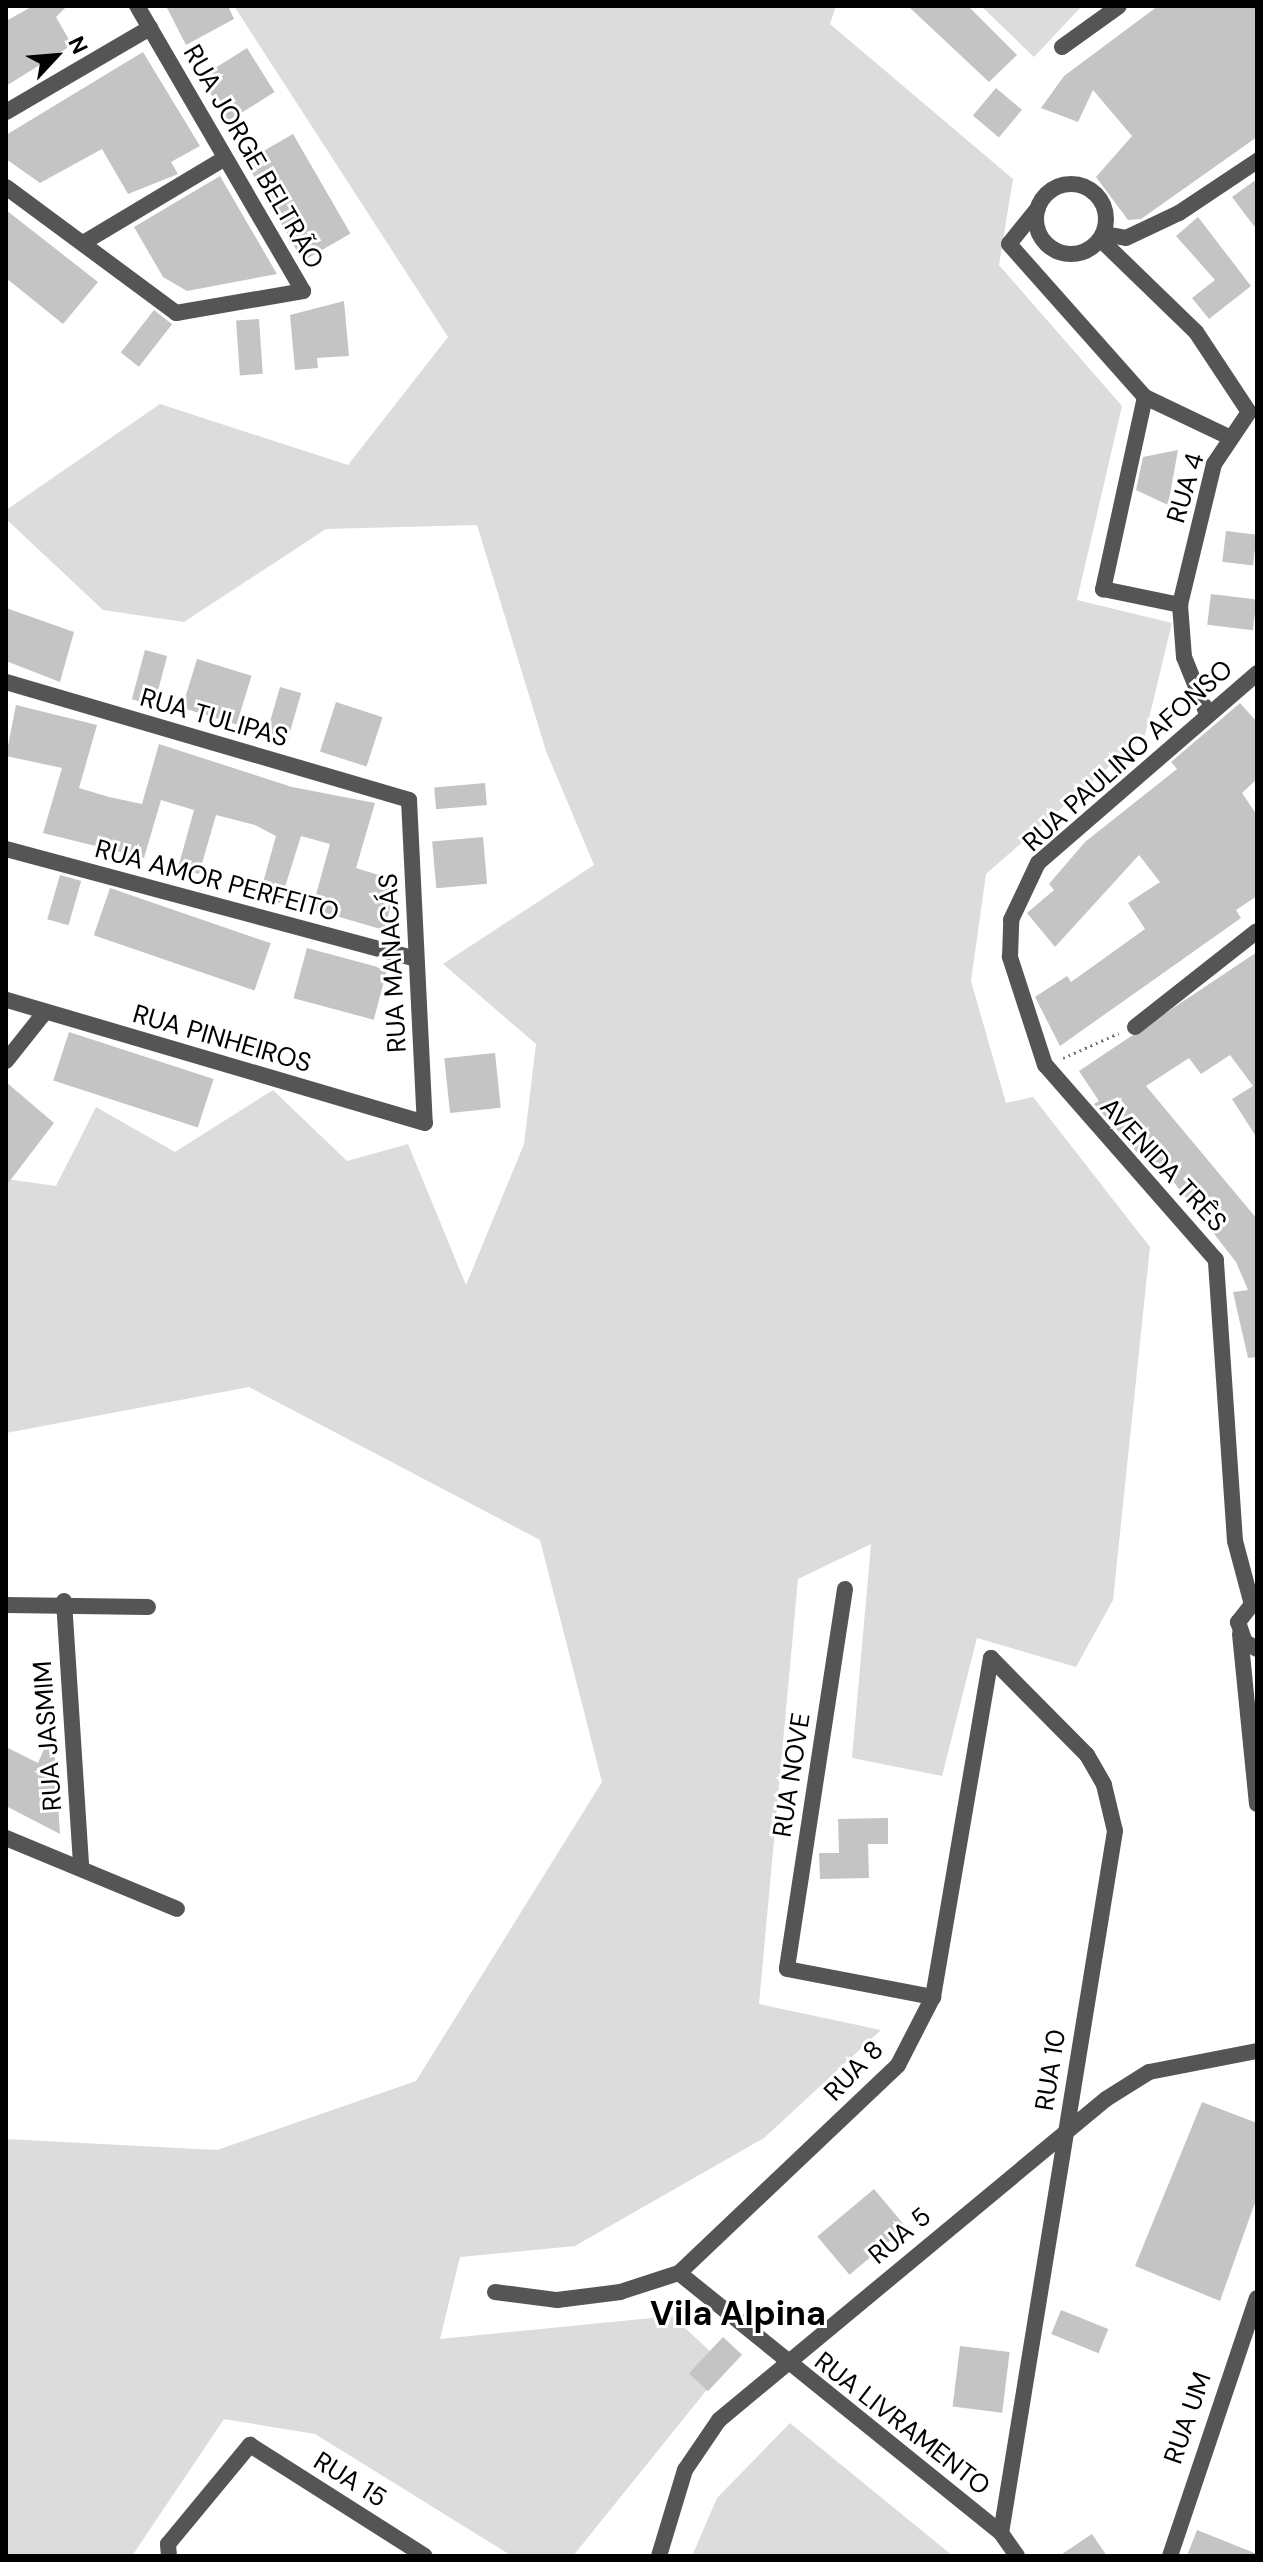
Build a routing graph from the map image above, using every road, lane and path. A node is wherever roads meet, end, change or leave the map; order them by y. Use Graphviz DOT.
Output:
graph roads {
  1 [pos="137,6"];
  2 [pos="1119,6"];
  3 [pos="150,28"];
  4 [pos="1062,47"];
  5 [pos="6,112"];
  6 [pos="225,158"];
  7 [pos="1257,161"];
  8 [pos="6,187"];
  9 [pos="1038,208"];
  10 [pos="1102,236"];
  11 [pos="83,243"];
  12 [pos="1145,397"];
  13 [pos="1253,409"];
  14 [pos="1231,438"];
  15 [pos="1180,605"];
  16 [pos="1257,673"];
  17 [pos="6,682"];
  18 [pos="1207,714"];
  19 [pos="409,800"];
  20 [pos="6,849"];
  21 [pos="1011,920"];
  22 [pos="1257,931"];
  23 [pos="416,959"];
  24 [pos="6,1000"];
  25 [pos="45,1012"];
  26 [pos="1135,1027"];
  27 [pos="6,1061"];
  28 [pos="1045,1065"];
  29 [pos="425,1123"];
  30 [pos="845,1589"];
  31 [pos="1254,1599"];
  32 [pos="64,1601"];
  33 [pos="6,1605"];
  34 [pos="148,1607"];
  35 [pos="1240,1634"];
  36 [pos="1257,1649"];
  37 [pos="991,1658"];
  38 [pos="1257,1804"];
  39 [pos="6,1838"];
  40 [pos="81,1867"];
  41 [pos="177,1909"];
  42 [pos="933,1997"];
  43 [pos="1257,2051"];
  44 [pos="1066,2127"];
  45 [pos="679,2273"];
  46 [pos="495,2292"];
  47 [pos="1257,2298"];
  48 [pos="787,2363"];
  49 [pos="1001,2533"];
  50 [pos="169,2556"];
  51 [pos="425,2556"];
  52 [pos="659,2556"];
  53 [pos="1017,2556"];
  54 [pos="1170,2556"];
  1 -- 3 [label="street, RUA JORGE BELTRÃO"];
  2 -- 4 [label="street"];
  3 -- 5 [label="street"];
  3 -- 6 [label="street, RUA JORGE BELTRÃO"];
  6 -- 11 [label="street"];
  6 -- 11 [label="street, RUA JORGE BELTRÃO"];
  7 -- 10 [label="street"];
  8 -- 11 [label="street"];
  9 -- 10 [label="street"];
  9 -- 10 [label="street"];
  9 -- 12 [label="street"];
  10 -- 13 [label="street, RUA 4"];
  12 -- 14 [label="street"];
  12 -- 15 [label="street"];
  13 -- 14 [label="street, RUA 4"];
  14 -- 15 [label="street, RUA 4"];
  15 -- 18 [label="street, RUA 4"];
  16 -- 18 [label="street, RUA PAULINO AFONSO"];
  17 -- 19 [label="street, RUA TULIPAS"];
  18 -- 21 [label="street, RUA PAULINO AFONSO"];
  19 -- 23 [label="street, RUA MANACÁS"];
  20 -- 23 [label="street, RUA AMOR PERFEITO"];
  21 -- 28 [label="street, AVENIDA TRÊS"];
  22 -- 26 [label="street"];
  23 -- 29 [label="street, RUA MANACÁS"];
  24 -- 25 [label="street, RUA PINHEIROS"];
  25 -- 27 [label="street"];
  25 -- 29 [label="street, RUA PINHEIROS"];
  26 -- 28 [label="path"];
  28 -- 31 [label="street, AVENIDA TRÊS"];
  30 -- 42 [label="street, RUA NOVE"];
  31 -- 35 [label="street, AVENIDA TRÊS"];
  32 -- 33 [label="street"];
  32 -- 34 [label="street"];
  32 -- 40 [label="street, RUA JASMIM"];
  35 -- 36 [label="street"];
  35 -- 38 [label="street, AVENIDA TRÊS"];
  37 -- 42 [label="street, RUA 8"];
  37 -- 44 [label="street, RUA 10"];
  39 -- 40 [label="street"];
  40 -- 41 [label="street"];
  42 -- 45 [label="street, RUA 8"];
  43 -- 44 [label="street, RUA 5"];
  44 -- 48 [label="street, RUA 5"];
  44 -- 49 [label="street, RUA 10"];
  45 -- 46 [label="street, RUA 8"];
  45 -- 48 [label="street, RUA LIVRAMENTO"];
  47 -- 54 [label="street, RUA UM"];
  48 -- 49 [label="street, RUA LIVRAMENTO"];
  48 -- 52 [label="street, RUA 5"];
  49 -- 53 [label="street, RUA LIVRAMENTO"];
  50 -- 51 [label="street, RUA 15"];
}
